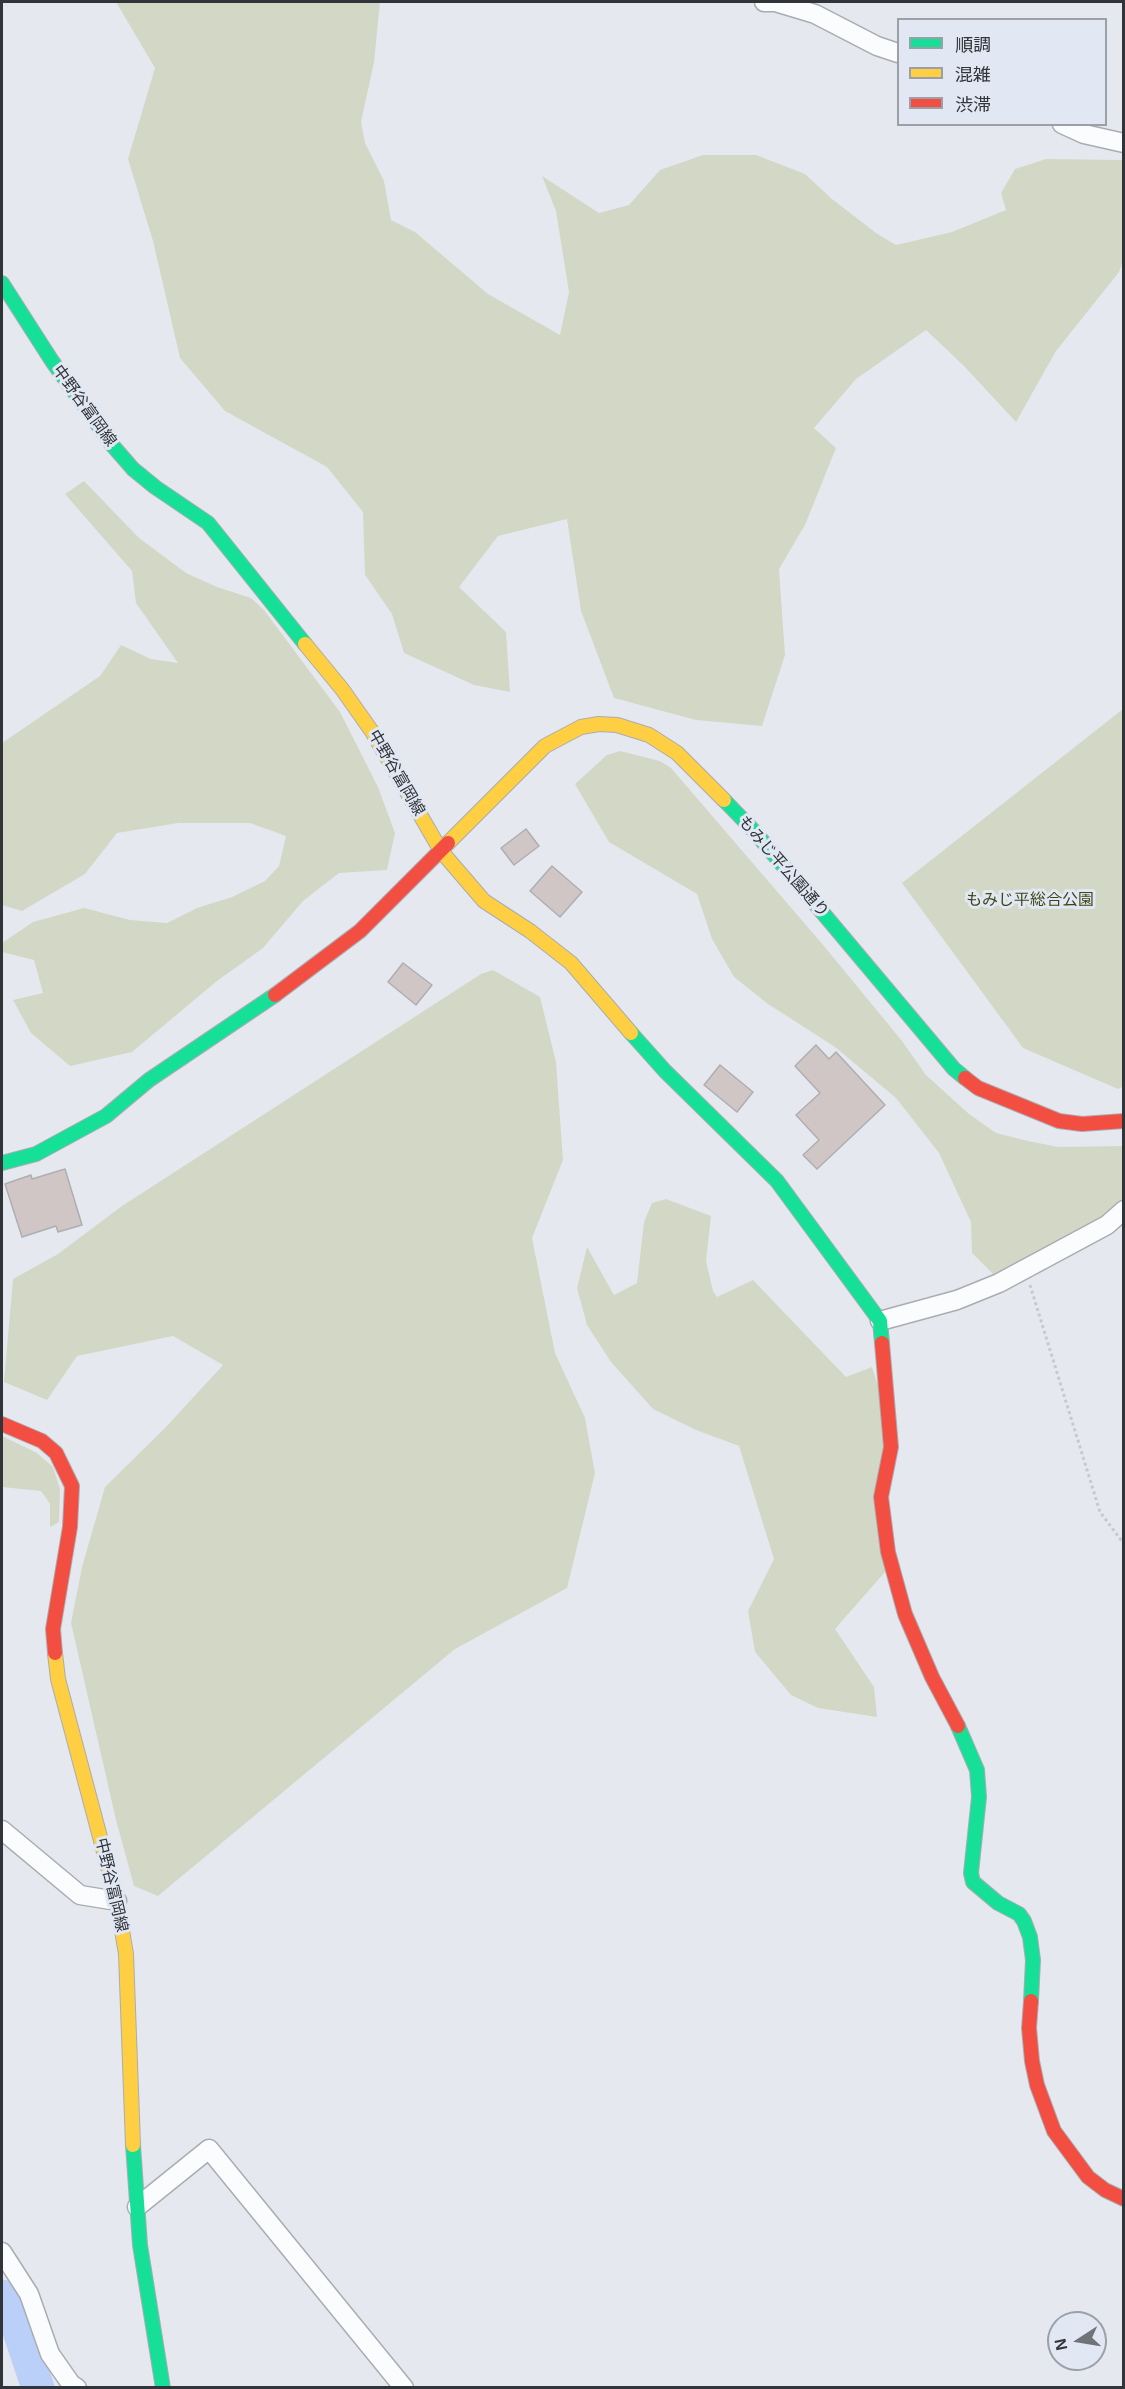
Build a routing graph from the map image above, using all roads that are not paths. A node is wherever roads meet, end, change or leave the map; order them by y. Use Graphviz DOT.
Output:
graph roads {
  1 [pos="764,2"];
  2 [pos="897,53"];
  3 [pos="1066,126"];
  4 [pos="1124,143"];
  5 [pos="2,283"];
  6 [pos="441,851"];
  7 [pos="1124,1121"];
  8 [pos="2,1163"];
  9 [pos="1124,1210"];
  10 [pos="880,1321"];
  11 [pos="2,1424"];
  12 [pos="2,1830"];
  13 [pos="117,1901"];
  14 [pos="1124,2199"];
  15 [pos="137,2207"];
  16 [pos="2,2252"];
  17 [pos="77,2388"];
  18 [pos="164,2388"];
  19 [pos="404,2388"];
  1 -- 2 [label="street"];
  3 -- 4 [label="street"];
  5 -- 6 [label="street, 中野谷富岡線"];
  6 -- 7 [label="street, もみじ平公園通り"];
  6 -- 8 [label="street"];
  6 -- 10 [label="street, 中野谷富岡線"];
  9 -- 10 [label="street"];
  10 -- 14 [label="street"];
  11 -- 13 [label="street, 中野谷富岡線"];
  12 -- 13 [label="street"];
  13 -- 15 [label="street, 中野谷富岡線"];
  15 -- 18 [label="street, 中野谷富岡線"];
  15 -- 19 [label="street"];
  16 -- 17 [label="street"];
}
